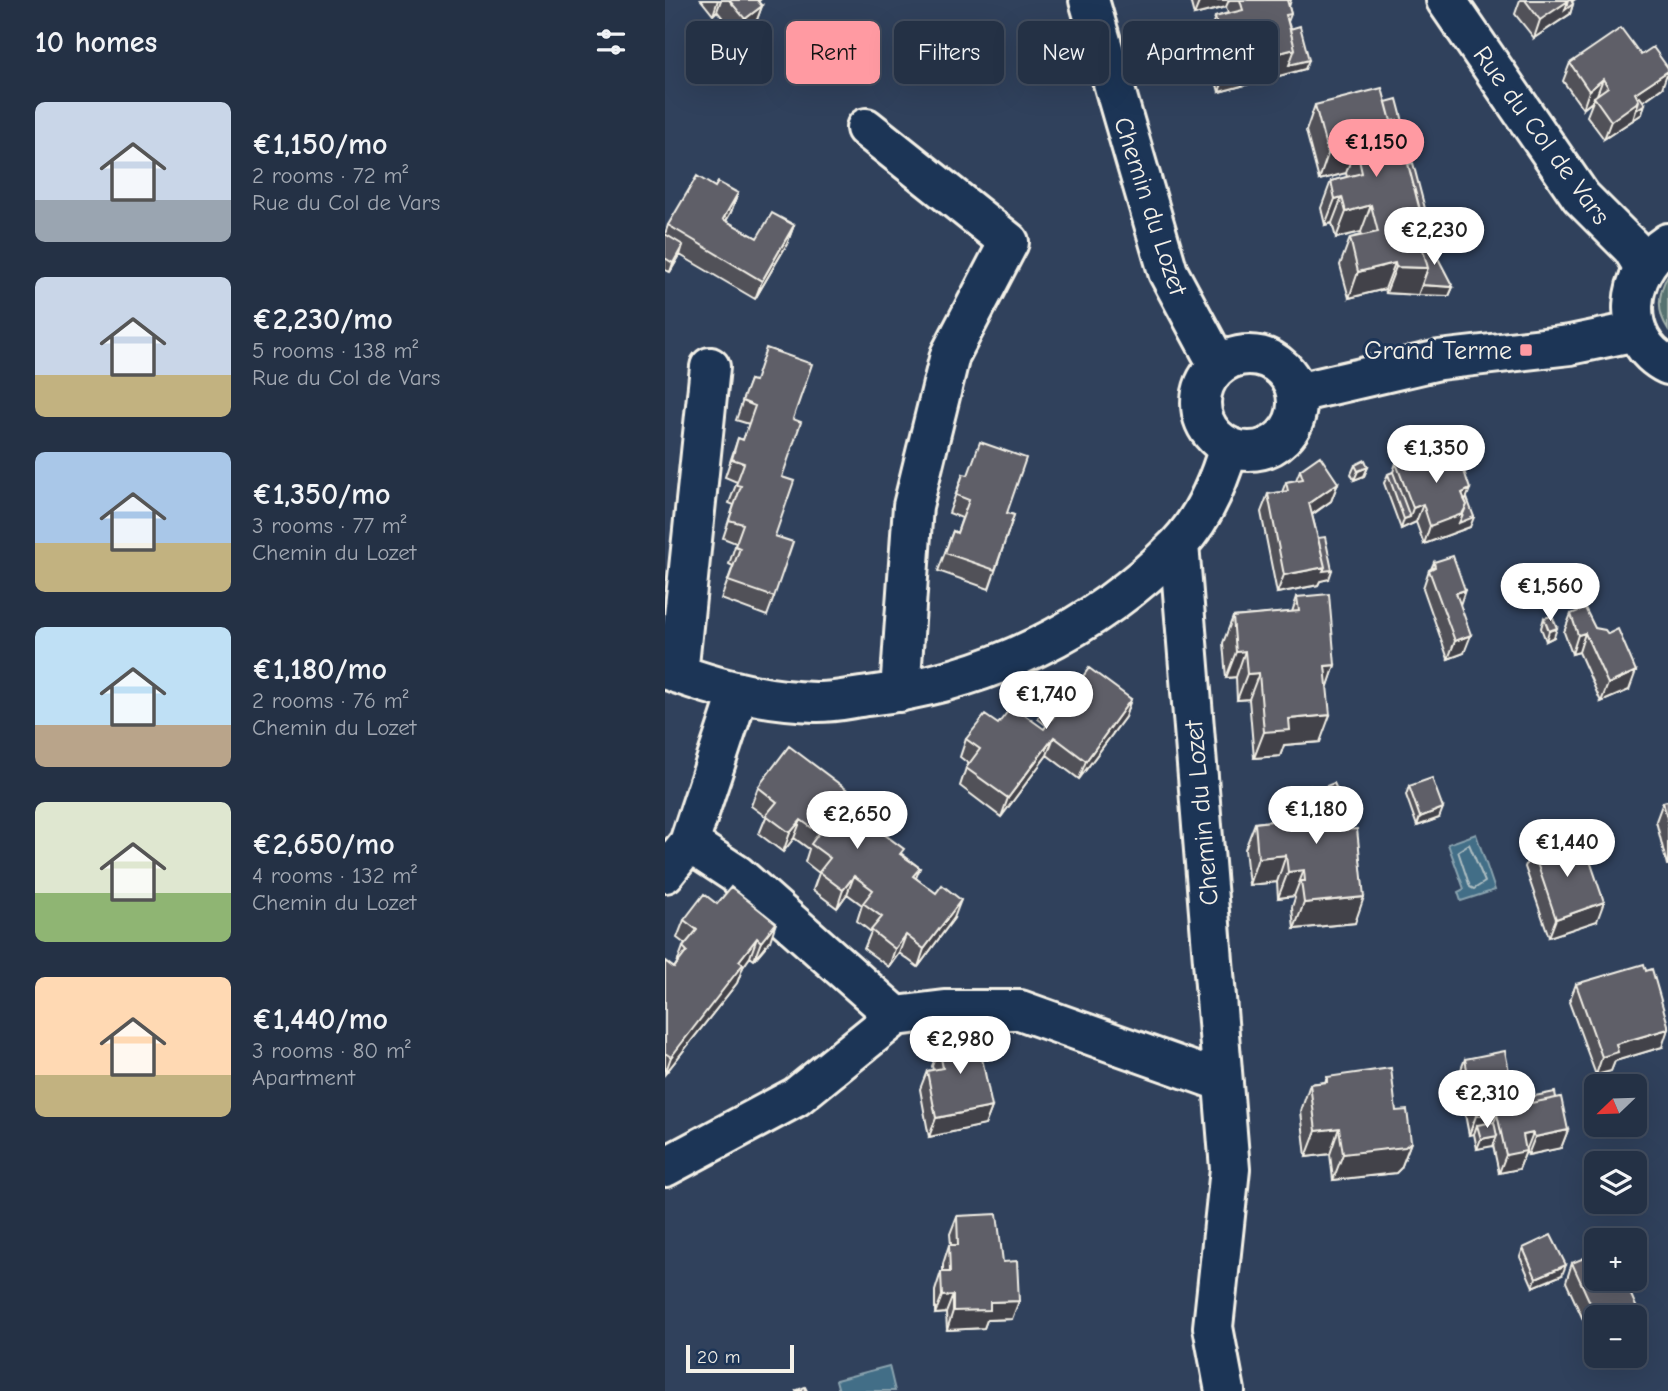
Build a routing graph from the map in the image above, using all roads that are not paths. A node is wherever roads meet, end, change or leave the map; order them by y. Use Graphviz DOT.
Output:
graph roads {
  1 [pos="1089,0"];
  2 [pos="1446,0"];
  3 [pos="866,128"];
  4 [pos="1655,254"];
  5 [pos="1637,331"];
  6 [pos="1222,362"];
  7 [pos="1668,365"];
  8 [pos="710,368"];
  9 [pos="1297,393"];
  10 [pos="1229,447"];
  11 [pos="1179,544"];
  12 [pos="671,671"];
  13 [pos="736,691"];
  14 [pos="900,692"];
  15 [pos="689,843"];
  16 [pos="665,873"];
  17 [pos="896,1016"];
  18 [pos="1223,1082"];
  19 [pos="665,1167"];
  20 [pos="1225,1391"];
  1 -- 6 [label="street, Chemin du Lozet"];
  2 -- 4 [label="street, Rue du Col de Vars"];
  3 -- 14 [label="street"];
  4 -- 5 [label="street"];
  5 -- 7 [label="street"];
  5 -- 9 [label="street"];
  6 -- 9 [label="street"];
  6 -- 10 [label="street"];
  8 -- 12 [label="street"];
  9 -- 10 [label="street"];
  10 -- 11 [label="street"];
  11 -- 14 [label="street"];
  11 -- 18 [label="street, Chemin du Lozet"];
  12 -- 13 [label="street"];
  13 -- 14 [label="street"];
  13 -- 15 [label="street"];
  15 -- 16 [label="street"];
  15 -- 17 [label="street"];
  17 -- 18 [label="street"];
  17 -- 19 [label="street"];
  18 -- 20 [label="street, Chemin du Lozet"];
}
